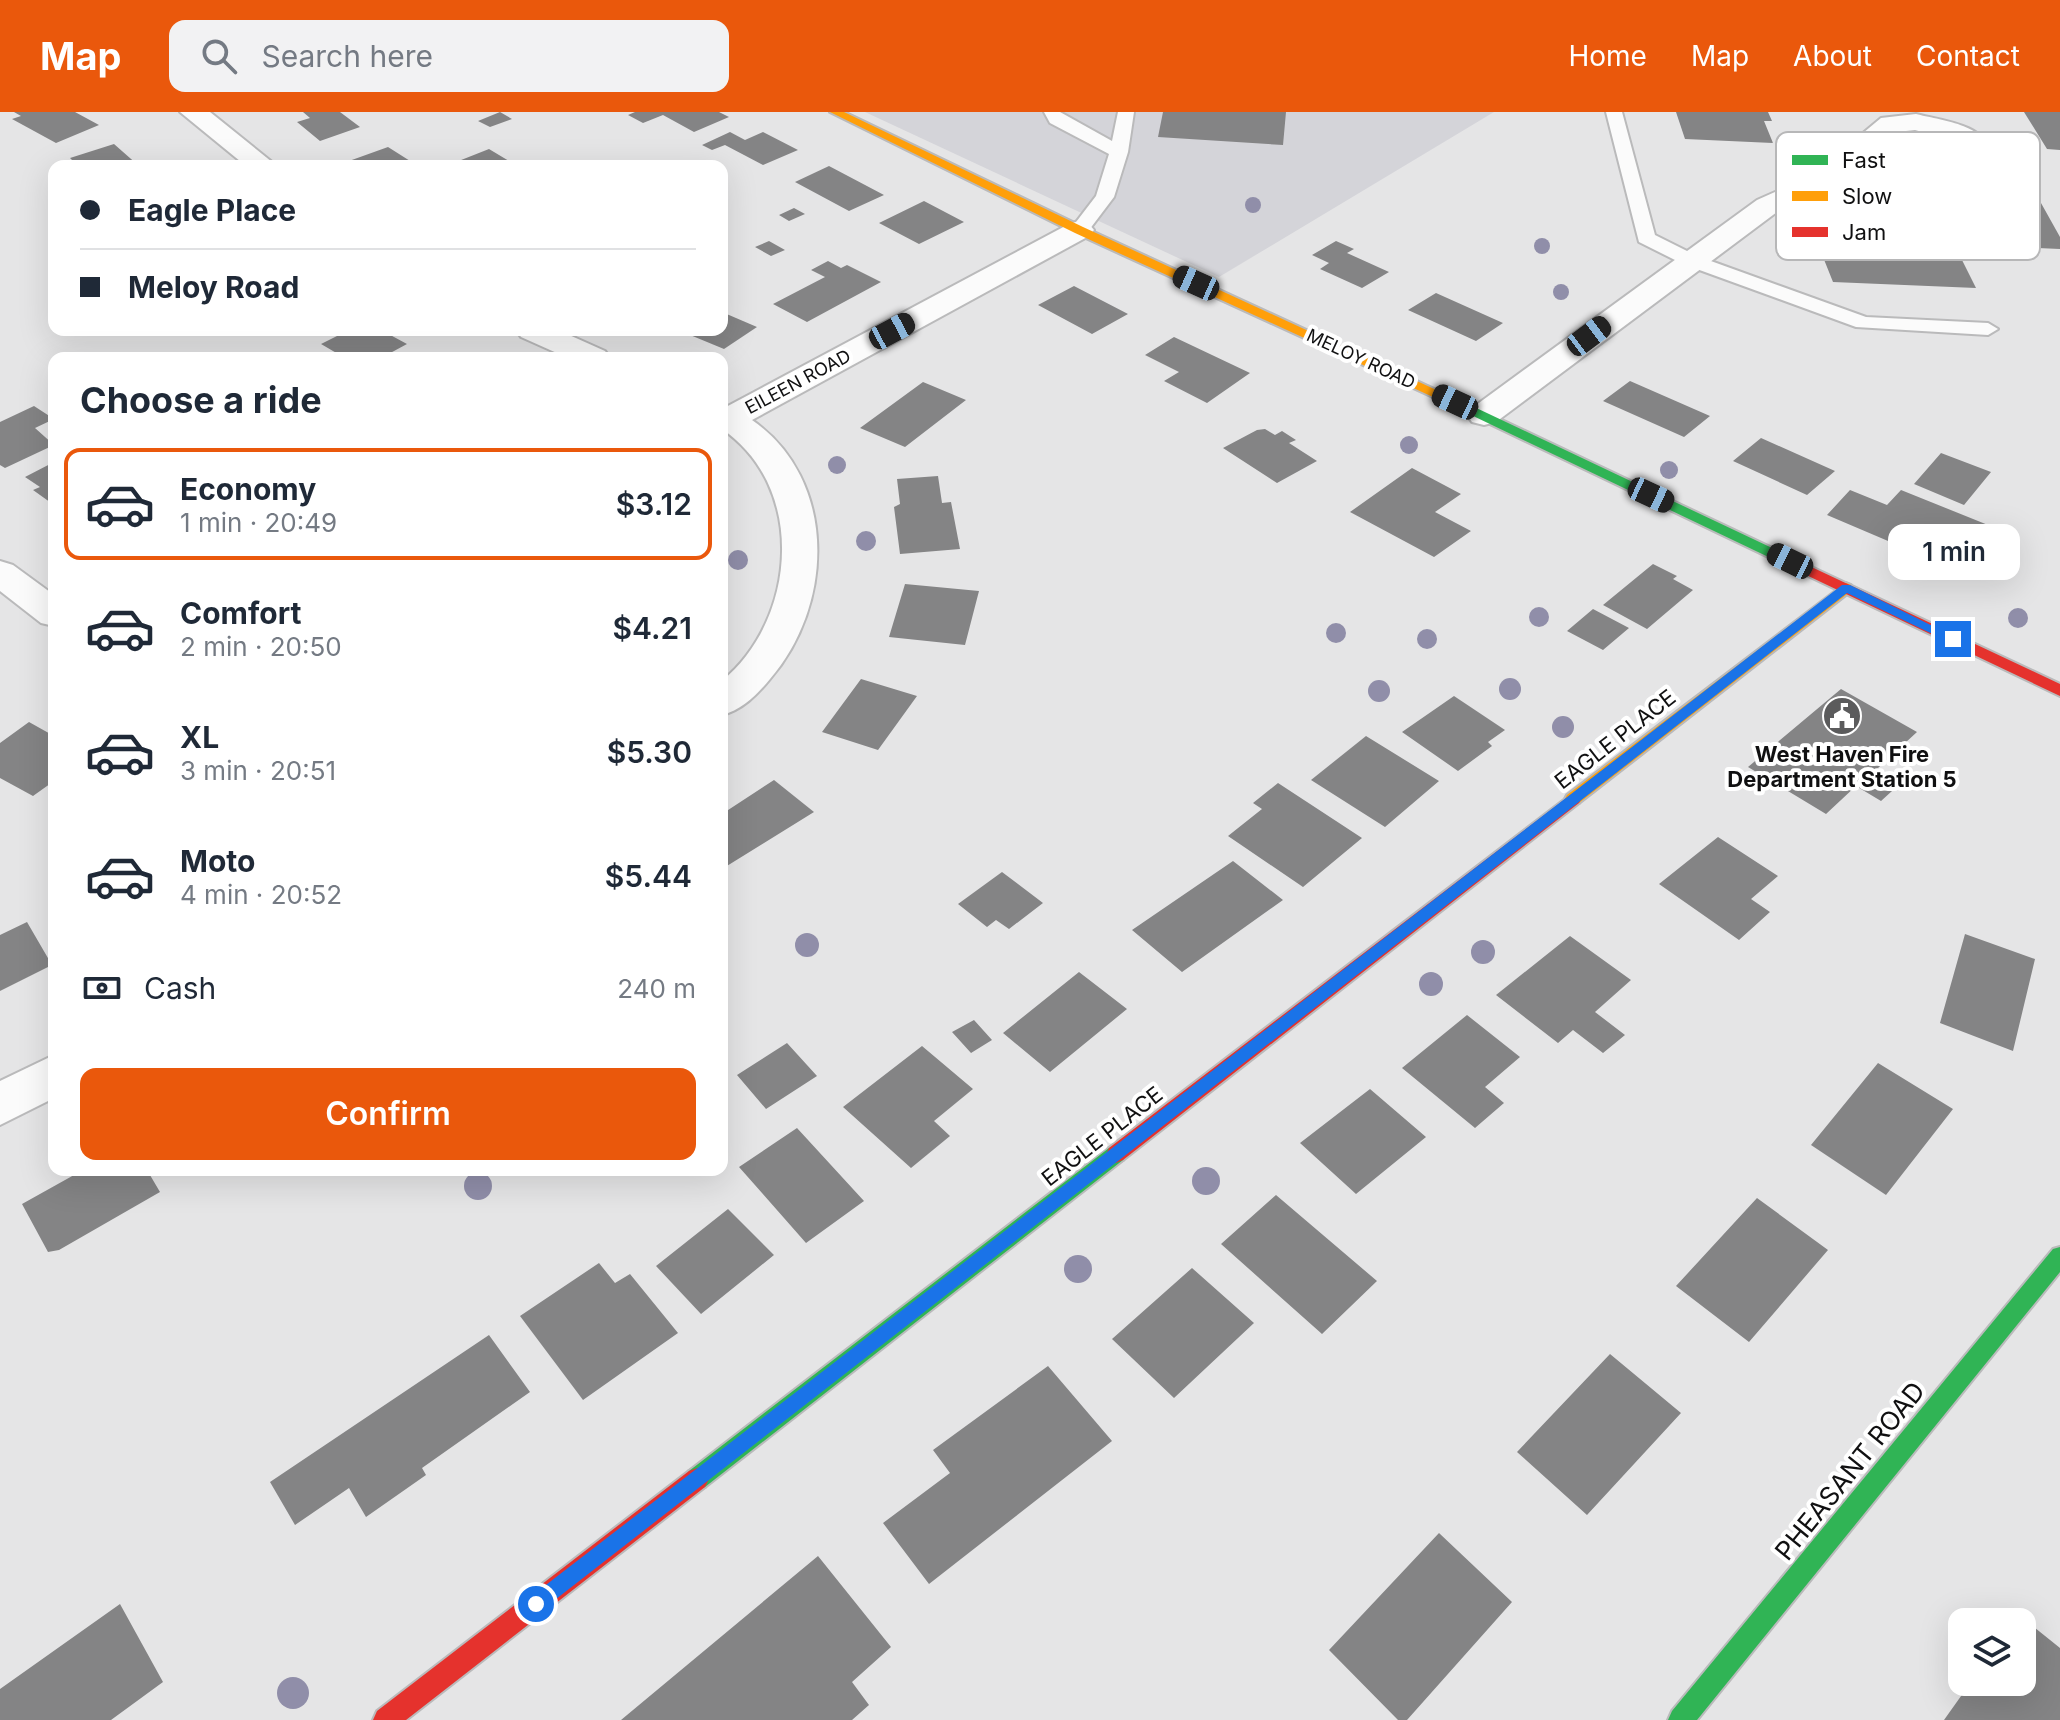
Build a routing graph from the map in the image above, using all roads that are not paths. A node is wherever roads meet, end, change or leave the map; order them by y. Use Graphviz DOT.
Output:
graph roads {
  1 [pos="193,112"];
  2 [pos="835,112"];
  3 [pos="1052,112"];
  4 [pos="1126,112"];
  5 [pos="1614,112"];
  6 [pos="1917,117"];
  7 [pos="1878,132"];
  8 [pos="1956,132"];
  9 [pos="1119,152"];
  10 [pos="255,160"];
  11 [pos="1776,202"];
  12 [pos="1079,230"];
  13 [pos="1690,260"];
  14 [pos="1988,329"];
  15 [pos="545,336"];
  16 [pos="581,352"];
  17 [pos="1484,415"];
  18 [pos="728,417"];
  19 [pos="728,420"];
  20 [pos="0,573"];
  21 [pos="1846,588"];
  22 [pos="48,609"];
  23 [pos="2060,691"];
  24 [pos="728,697"];
  25 [pos="48,1078"];
  26 [pos="0,1105"];
  27 [pos="2060,1256"];
  28 [pos="386,1720"];
  29 [pos="1681,1720"];
  1 -- 10 [label="street"];
  2 -- 12 [label="street, MELOY ROAD"];
  3 -- 9 [label="lane"];
  4 -- 9 [label="lane"];
  5 -- 13 [label="lane"];
  6 -- 7 [label="street"];
  6 -- 8 [label="street"];
  9 -- 12 [label="lane"];
  11 -- 13 [label="street"];
  12 -- 17 [label="street, MELOY ROAD"];
  12 -- 18 [label="street, EILEEN ROAD"];
  13 -- 14 [label="lane"];
  13 -- 17 [label="street"];
  15 -- 16 [label="street"];
  17 -- 21 [label="street, MELOY ROAD"];
  19 -- 24 [label="street, EILEEN ROAD"];
  20 -- 22 [label="street"];
  21 -- 23 [label="street, MELOY ROAD"];
  21 -- 28 [label="street, EAGLE PLACE"];
  25 -- 26 [label="street"];
  27 -- 29 [label="street, PHEASANT ROAD"];
}
